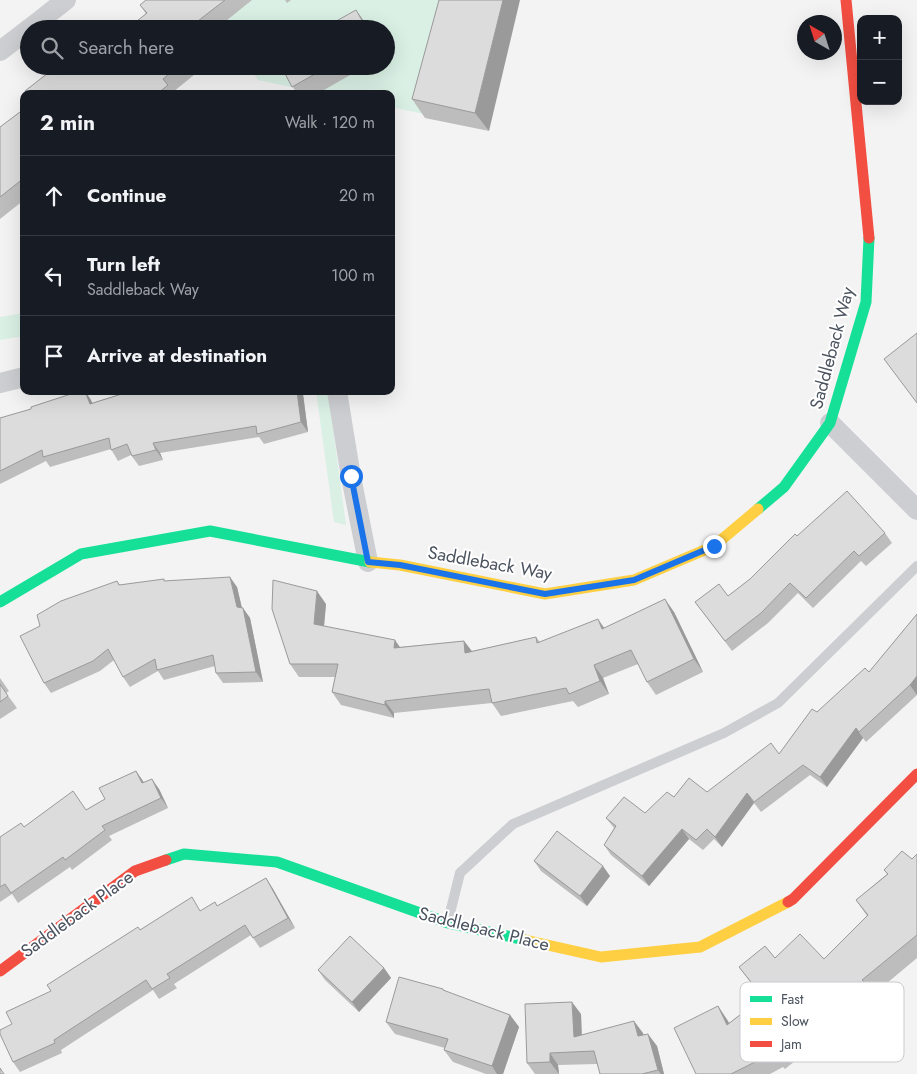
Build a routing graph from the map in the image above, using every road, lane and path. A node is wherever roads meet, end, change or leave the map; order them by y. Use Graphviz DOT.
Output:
graph roads {
  1 [pos="66,0"];
  2 [pos="846,0"];
  3 [pos="40,20"];
  4 [pos="20,36"];
  5 [pos="0,51"];
  6 [pos="20,378"];
  7 [pos="0,383"];
  8 [pos="338,395"];
  9 [pos="830,423"];
  10 [pos="917,510"];
  11 [pos="368,562"];
  12 [pos="917,566"];
  13 [pos="0,602"];
  14 [pos="917,774"];
  15 [pos="448,923"];
  16 [pos="0,970"];
  1 -- 3 [label="street"];
  2 -- 9 [label="street, Saddleback Way"];
  4 -- 5 [label="street"];
  6 -- 7 [label="street"];
  8 -- 11 [label="street"];
  9 -- 10 [label="street"];
  9 -- 11 [label="street, Saddleback Way"];
  11 -- 13 [label="street, Saddleback Way"];
  12 -- 15 [label="lane"];
  14 -- 15 [label="street, Saddleback Place"];
  15 -- 16 [label="street, Saddleback Place"];
}
